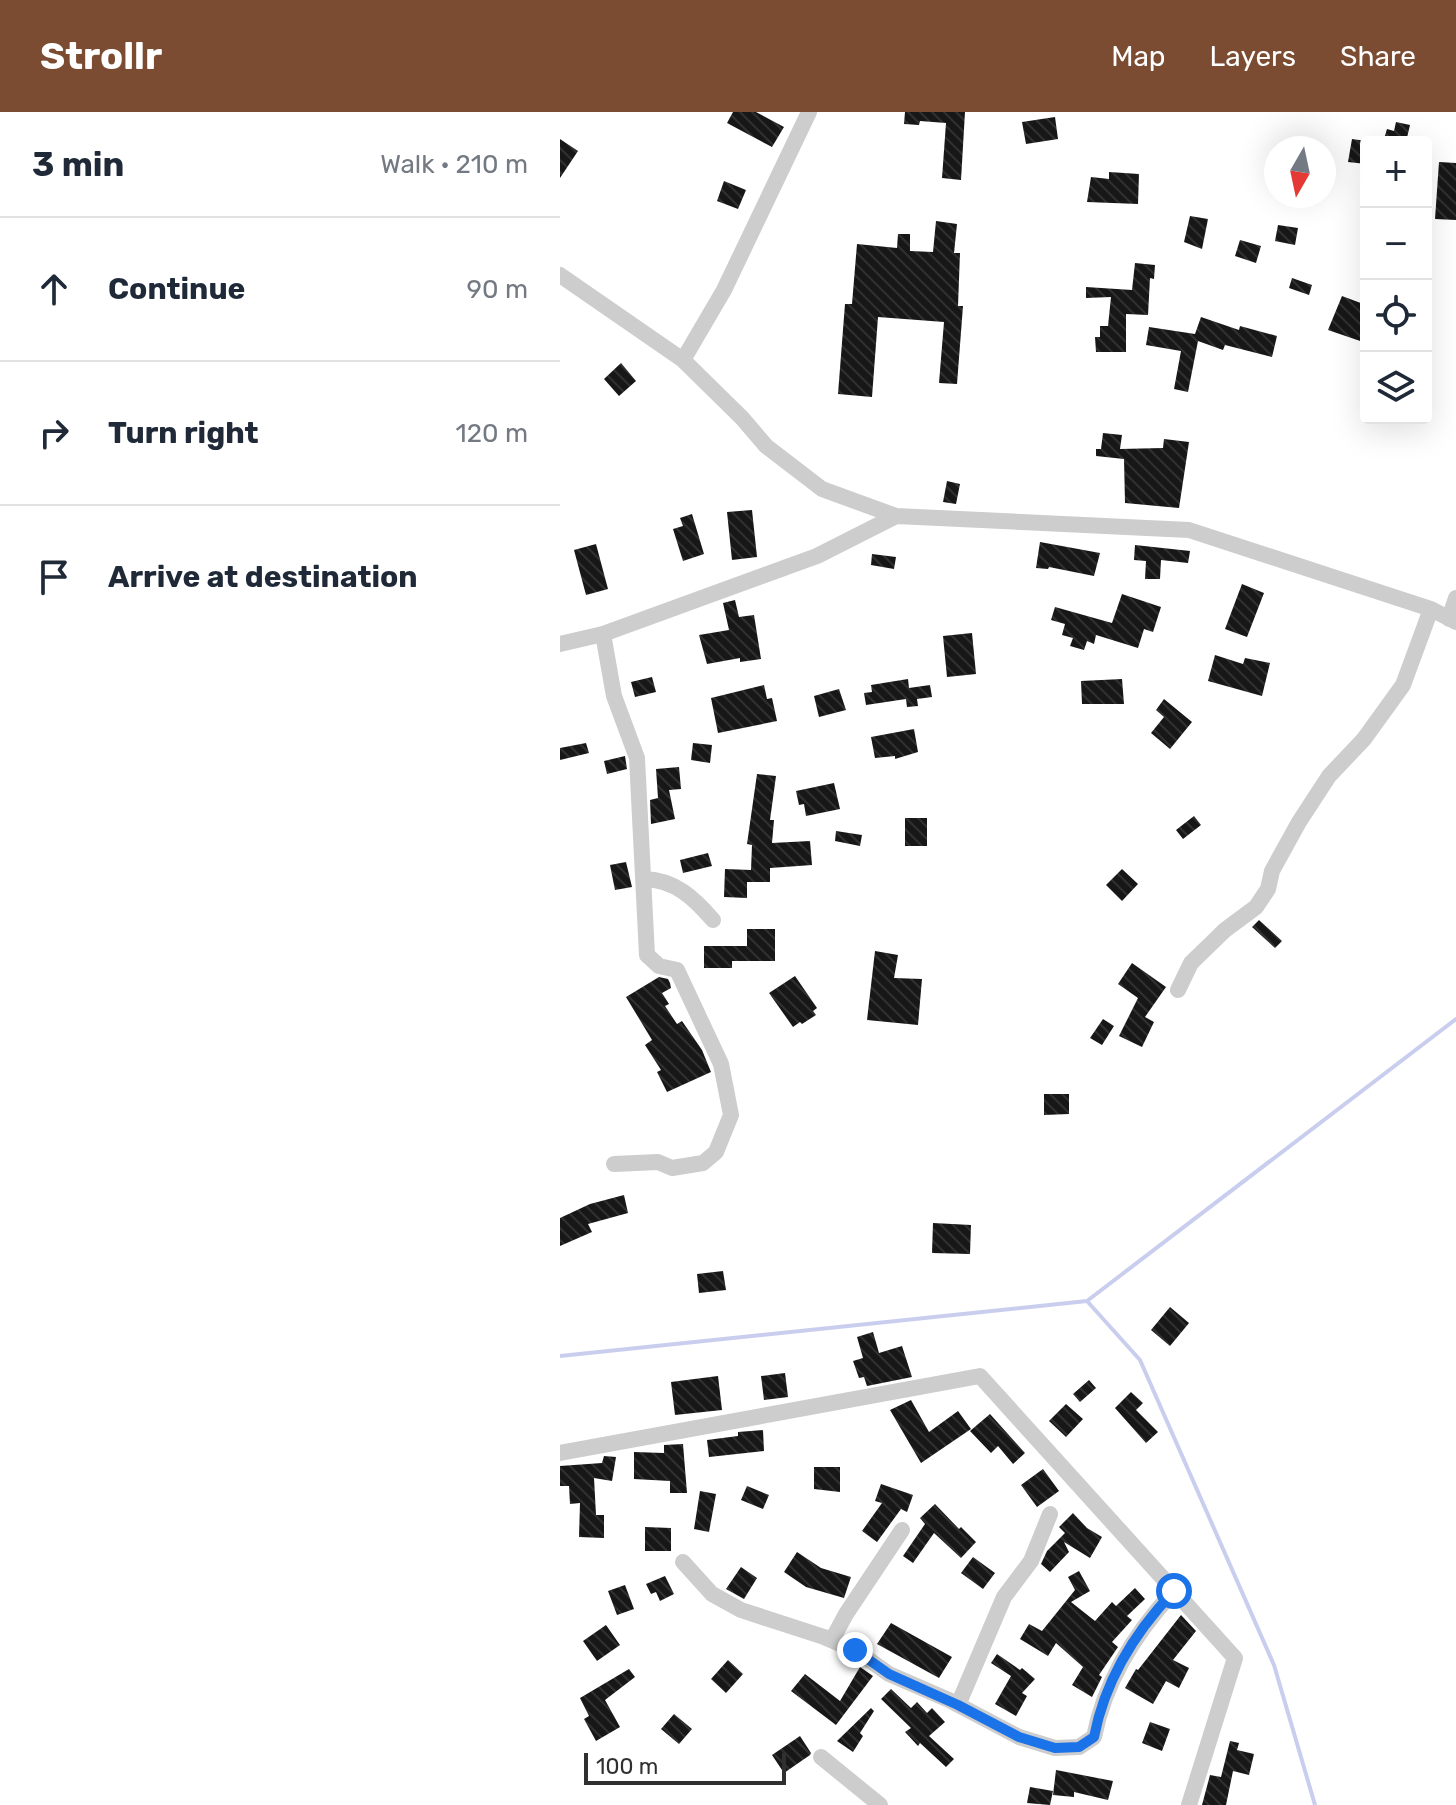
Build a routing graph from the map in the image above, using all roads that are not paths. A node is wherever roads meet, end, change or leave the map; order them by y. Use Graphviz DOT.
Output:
graph roads {
  1 [pos="809,112"];
  2 [pos="560,275"];
  3 [pos="683,360"];
  4 [pos="896,516"];
  5 [pos="1456,598"];
  6 [pos="1431,609"];
  7 [pos="1452,620"];
  8 [pos="603,634"];
  9 [pos="560,644"];
  10 [pos="645,879"];
  11 [pos="713,920"];
  12 [pos="1178,990"];
  13 [pos="614,1164"];
  14 [pos="560,1453"];
  15 [pos="1050,1514"];
  16 [pos="902,1530"];
  17 [pos="683,1562"];
  18 [pos="1174,1591"];
  19 [pos="832,1640"];
  20 [pos="958,1705"];
  21 [pos="821,1757"];
  22 [pos="880,1805"];
  23 [pos="1189,1805"];
  1 -- 3 [label="street"];
  2 -- 3 [label="street"];
  3 -- 4 [label="street"];
  4 -- 6 [label="street"];
  4 -- 8 [label="street"];
  5 -- 7 [label="street"];
  6 -- 7 [label="street"];
  6 -- 12 [label="street"];
  8 -- 9 [label="street"];
  8 -- 10 [label="street"];
  10 -- 11 [label="street"];
  10 -- 13 [label="street"];
  14 -- 18 [label="street"];
  15 -- 20 [label="street"];
  16 -- 19 [label="street"];
  17 -- 19 [label="street"];
  18 -- 20 [label="street"];
  18 -- 23 [label="street"];
  19 -- 20 [label="street"];
  21 -- 22 [label="street"];
}
